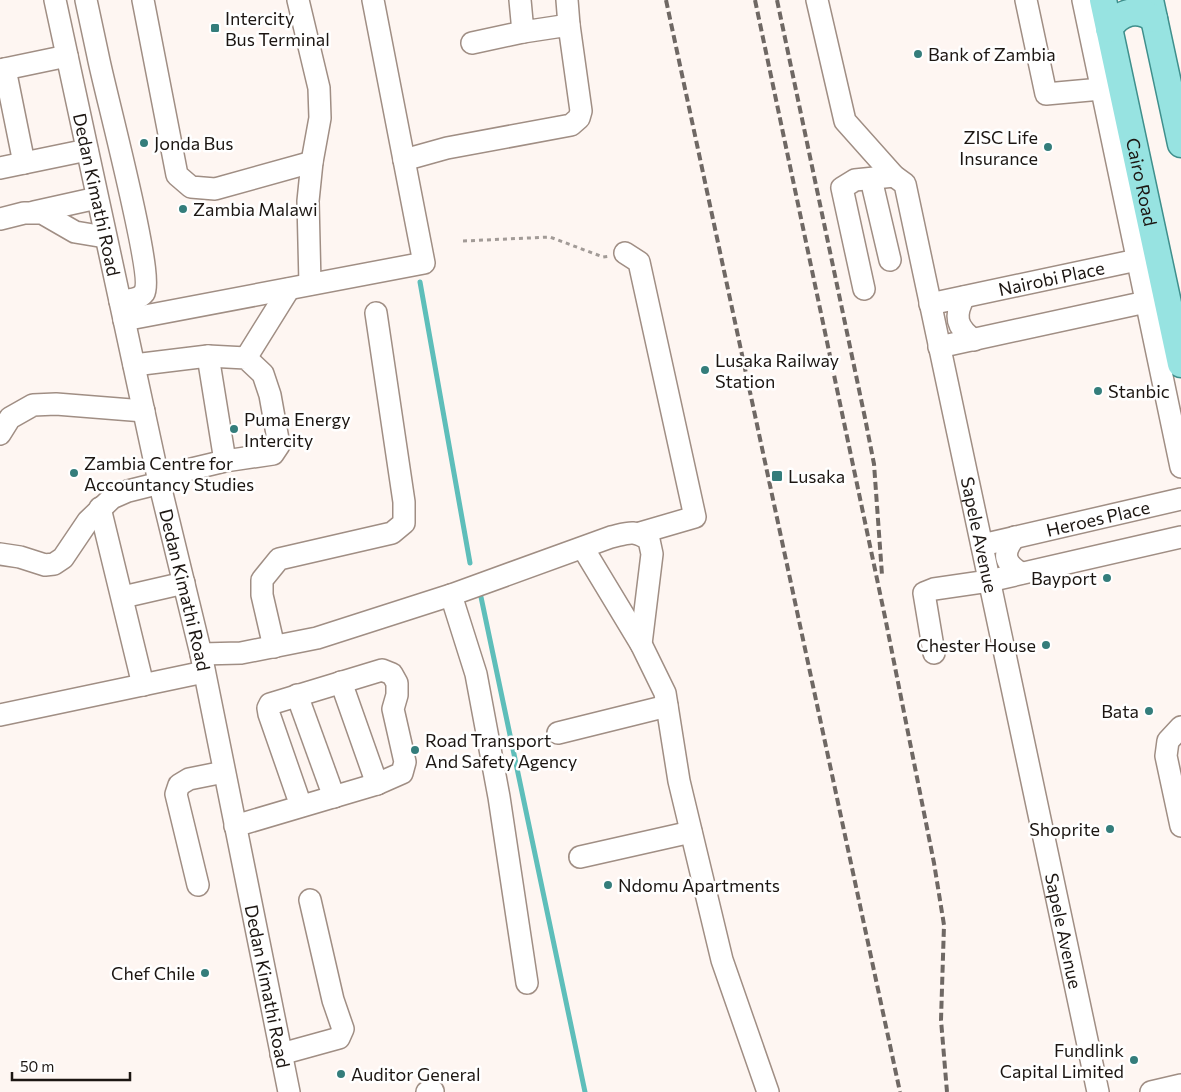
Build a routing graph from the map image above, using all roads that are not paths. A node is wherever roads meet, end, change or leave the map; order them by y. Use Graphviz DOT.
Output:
graph roads {
  1 [pos="55,0"];
  2 [pos="86,0"];
  3 [pos="143,0"];
  4 [pos="298,0"];
  5 [pos="373,0"];
  6 [pos="520,0"];
  7 [pos="568,0"];
  8 [pos="817,0"];
  9 [pos="1026,0"];
  10 [pos="1082,0"];
  11 [pos="1103,0"];
  12 [pos="1152,10"];
  13 [pos="570,25"];
  14 [pos="1109,29"];
  15 [pos="523,32"];
  16 [pos="472,43"];
  17 [pos="69,66"];
  18 [pos="3,69"];
  19 [pos="101,70"];
  20 [pos="1101,89"];
  21 [pos="1181,144"];
  22 [pos="87,150"];
  23 [pos="1137,157"];
  24 [pos="404,160"];
  25 [pos="312,162"];
  26 [pos="24,163"];
  27 [pos="0,168"];
  28 [pos="894,176"];
  29 [pos="1120,176"];
  30 [pos="871,179"];
  31 [pos="97,198"];
  32 [pos="34,212"];
  33 [pos="0,219"];
  34 [pos="105,237"];
  35 [pos="625,253"];
  36 [pos="890,260"];
  37 [pos="1138,260"];
  38 [pos="310,284"];
  39 [pos="289,289"];
  40 [pos="864,289"];
  41 [pos="964,297"];
  42 [pos="1146,302"];
  43 [pos="930,304"];
  44 [pos="121,310"];
  45 [pos="376,313"];
  46 [pos="1164,335"];
  47 [pos="974,340"];
  48 [pos="939,347"];
  49 [pos="208,356"];
  50 [pos="246,358"];
  51 [pos="1181,364"];
  52 [pos="134,365"];
  53 [pos="144,411"];
  54 [pos="0,434"];
  55 [pos="225,461"];
  56 [pos="1181,467"];
  57 [pos="159,480"];
  58 [pos="1181,499"];
  59 [pos="100,508"];
  60 [pos="640,533"];
  61 [pos="1015,537"];
  62 [pos="1181,537"];
  63 [pos="982,545"];
  64 [pos="583,548"];
  65 [pos="0,554"];
  66 [pos="1021,573"];
  67 [pos="989,581"];
  68 [pos="184,583"];
  69 [pos="452,595"];
  70 [pos="123,597"];
  71 [pos="647,598"];
  72 [pos="616,602"];
  73 [pos="641,644"];
  74 [pos="274,647"];
  75 [pos="934,653"];
  76 [pos="202,663"];
  77 [pos="341,682"];
  78 [pos="143,685"];
  79 [pos="297,695"];
  80 [pos="667,706"];
  81 [pos="0,715"];
  82 [pos="1181,727"];
  83 [pos="558,733"];
  84 [pos="224,772"];
  85 [pos="377,784"];
  86 [pos="334,797"];
  87 [pos="301,806"];
  88 [pos="235,826"];
  89 [pos="1181,826"];
  90 [pos="691,832"];
  91 [pos="580,858"];
  92 [pos="198,884"];
  93 [pos="310,900"];
  94 [pos="527,983"];
  95 [pos="281,1054"];
  96 [pos="1181,1085"];
  97 [pos="289,1092"];
  98 [pos="768,1092"];
  99 [pos="1098,1092"];
  100 [pos="1150,1092"];
  1 -- 17 [label="street, Dedan Kimathi Road"];
  2 -- 19 [label="street"];
  3 -- 25 [label="street"];
  4 -- 25 [label="street"];
  5 -- 24 [label="street"];
  6 -- 15 [label="street"];
  7 -- 13 [label="street"];
  8 -- 28 [label="street, Sapele Avenue"];
  9 -- 20 [label="street"];
  10 -- 20 [label="street"];
  11 -- 14 [label="main road, Cairo Road"];
  12 -- 14 [label="main road"];
  12 -- 21 [label="main road"];
  13 -- 15 [label="street"];
  13 -- 24 [label="street"];
  14 -- 23 [label="main road, Cairo Road"];
  15 -- 16 [label="street"];
  17 -- 18 [label="street"];
  17 -- 19 [label="street"];
  17 -- 22 [label="street, Dedan Kimathi Road"];
  18 -- 26 [label="street"];
  19 -- 44 [label="street"];
  20 -- 29 [label="street"];
  22 -- 26 [label="street"];
  22 -- 31 [label="street, Dedan Kimathi Road"];
  23 -- 29 [label="street"];
  23 -- 46 [label="main road, Cairo Road"];
  24 -- 38 [label="street"];
  25 -- 38 [label="street"];
  26 -- 27 [label="street"];
  28 -- 30 [label="street"];
  28 -- 43 [label="street, Sapele Avenue"];
  29 -- 37 [label="street"];
  30 -- 36 [label="street"];
  30 -- 40 [label="street"];
  31 -- 32 [label="street"];
  31 -- 34 [label="street, Dedan Kimathi Road"];
  32 -- 33 [label="street"];
  32 -- 34 [label="street"];
  34 -- 44 [label="street, Dedan Kimathi Road"];
  35 -- 60 [label="street"];
  37 -- 41 [label="street, Nairobi Place"];
  37 -- 42 [label="street"];
  38 -- 39 [label="street"];
  39 -- 44 [label="street"];
  39 -- 50 [label="street"];
  41 -- 43 [label="street, Nairobi Place"];
  41 -- 47 [label="street"];
  42 -- 46 [label="street"];
  42 -- 47 [label="street"];
  43 -- 48 [label="street, Sapele Avenue"];
  44 -- 52 [label="street, Dedan Kimathi Road"];
  45 -- 74 [label="street"];
  46 -- 51 [label="main road, Cairo Road"];
  46 -- 56 [label="street"];
  47 -- 48 [label="street"];
  48 -- 63 [label="street, Sapele Avenue"];
  49 -- 50 [label="street"];
  49 -- 52 [label="street"];
  49 -- 55 [label="street"];
  50 -- 55 [label="street"];
  52 -- 53 [label="street, Dedan Kimathi Road"];
  53 -- 54 [label="street"];
  53 -- 57 [label="street, Dedan Kimathi Road"];
  55 -- 57 [label="street"];
  57 -- 59 [label="street"];
  57 -- 68 [label="street, Dedan Kimathi Road"];
  58 -- 61 [label="street, Heroes Place"];
  59 -- 65 [label="street"];
  59 -- 70 [label="street"];
  60 -- 64 [label="street"];
  60 -- 71 [label="street"];
  61 -- 63 [label="street, Heroes Place"];
  61 -- 66 [label="street"];
  62 -- 66 [label="street, Heroes Place"];
  63 -- 67 [label="street, Sapele Avenue"];
  64 -- 69 [label="street"];
  64 -- 72 [label="street"];
  66 -- 67 [label="street, Heroes Place"];
  67 -- 75 [label="street, Heroes Place"];
  67 -- 99 [label="street, Sapele Avenue"];
  68 -- 70 [label="street"];
  68 -- 76 [label="street, Dedan Kimathi Road"];
  69 -- 74 [label="street"];
  69 -- 94 [label="street"];
  70 -- 78 [label="street"];
  71 -- 72 [label="street"];
  71 -- 73 [label="street"];
  72 -- 73 [label="street"];
  73 -- 80 [label="street"];
  74 -- 76 [label="street"];
  76 -- 78 [label="street"];
  76 -- 84 [label="street, Dedan Kimathi Road"];
  77 -- 79 [label="street"];
  77 -- 85 [label="street"];
  77 -- 85 [label="street"];
  78 -- 81 [label="street"];
  79 -- 86 [label="street"];
  79 -- 87 [label="street"];
  80 -- 83 [label="street"];
  80 -- 90 [label="street"];
  82 -- 89 [label="street"];
  84 -- 88 [label="street, Dedan Kimathi Road"];
  84 -- 92 [label="street"];
  85 -- 86 [label="street"];
  86 -- 87 [label="street"];
  87 -- 88 [label="street"];
  88 -- 95 [label="street, Dedan Kimathi Road"];
  90 -- 91 [label="street"];
  90 -- 98 [label="street"];
  93 -- 95 [label="street"];
  95 -- 97 [label="street, Dedan Kimathi Road"];
  96 -- 100 [label="street"];
}
